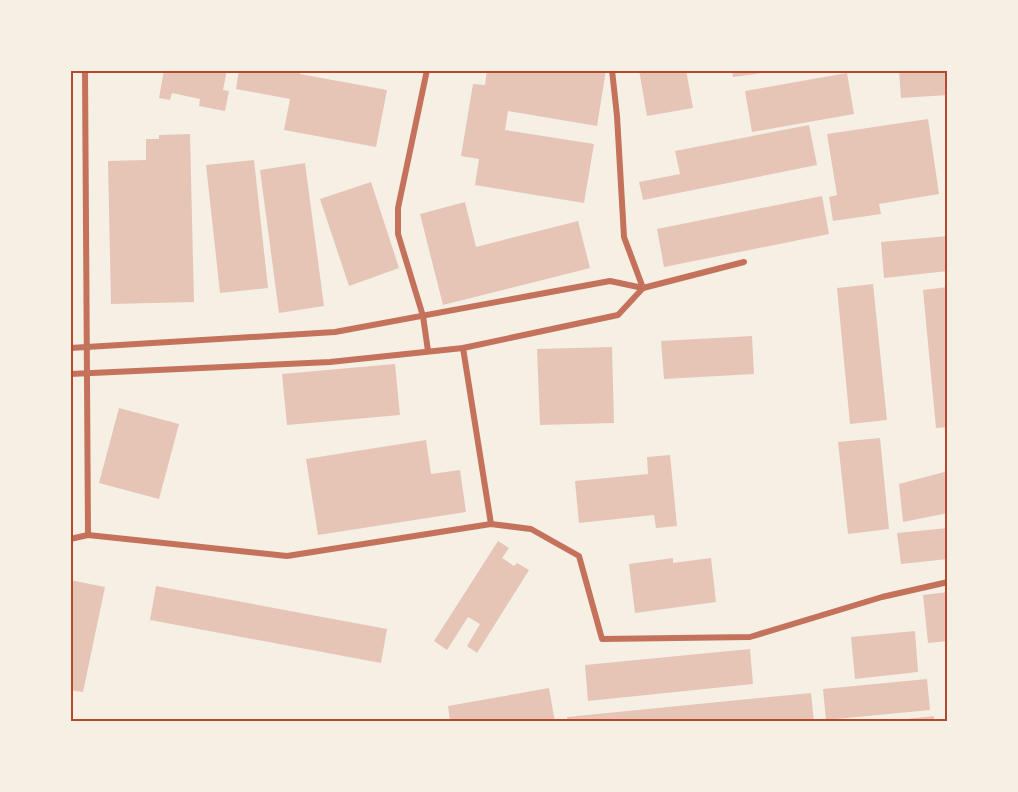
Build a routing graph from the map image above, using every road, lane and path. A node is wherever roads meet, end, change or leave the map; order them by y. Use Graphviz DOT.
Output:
graph roads {
  1 [pos="86,70"];
  2 [pos="428,70"];
  3 [pos="612,70"];
  4 [pos="744,262"];
  5 [pos="643,288"];
  6 [pos="423,316"];
  7 [pos="70,348"];
  8 [pos="88,348"];
  9 [pos="463,348"];
  10 [pos="428,351"];
  11 [pos="88,373"];
  12 [pos="70,374"];
  13 [pos="491,524"];
  14 [pos="88,535"];
  15 [pos="70,539"];
  16 [pos="948,582"];
  1 -- 8 [label="street"];
  2 -- 6 [label="street"];
  3 -- 5 [label="street"];
  4 -- 5 [label="street"];
  5 -- 6 [label="street"];
  5 -- 9 [label="street"];
  6 -- 8 [label="street"];
  6 -- 10 [label="street"];
  7 -- 8 [label="street"];
  8 -- 11 [label="street"];
  9 -- 10 [label="street"];
  9 -- 13 [label="street"];
  10 -- 11 [label="street"];
  11 -- 12 [label="street"];
  11 -- 14 [label="street"];
  13 -- 14 [label="street"];
  13 -- 16 [label="street"];
  14 -- 15 [label="street"];
}
